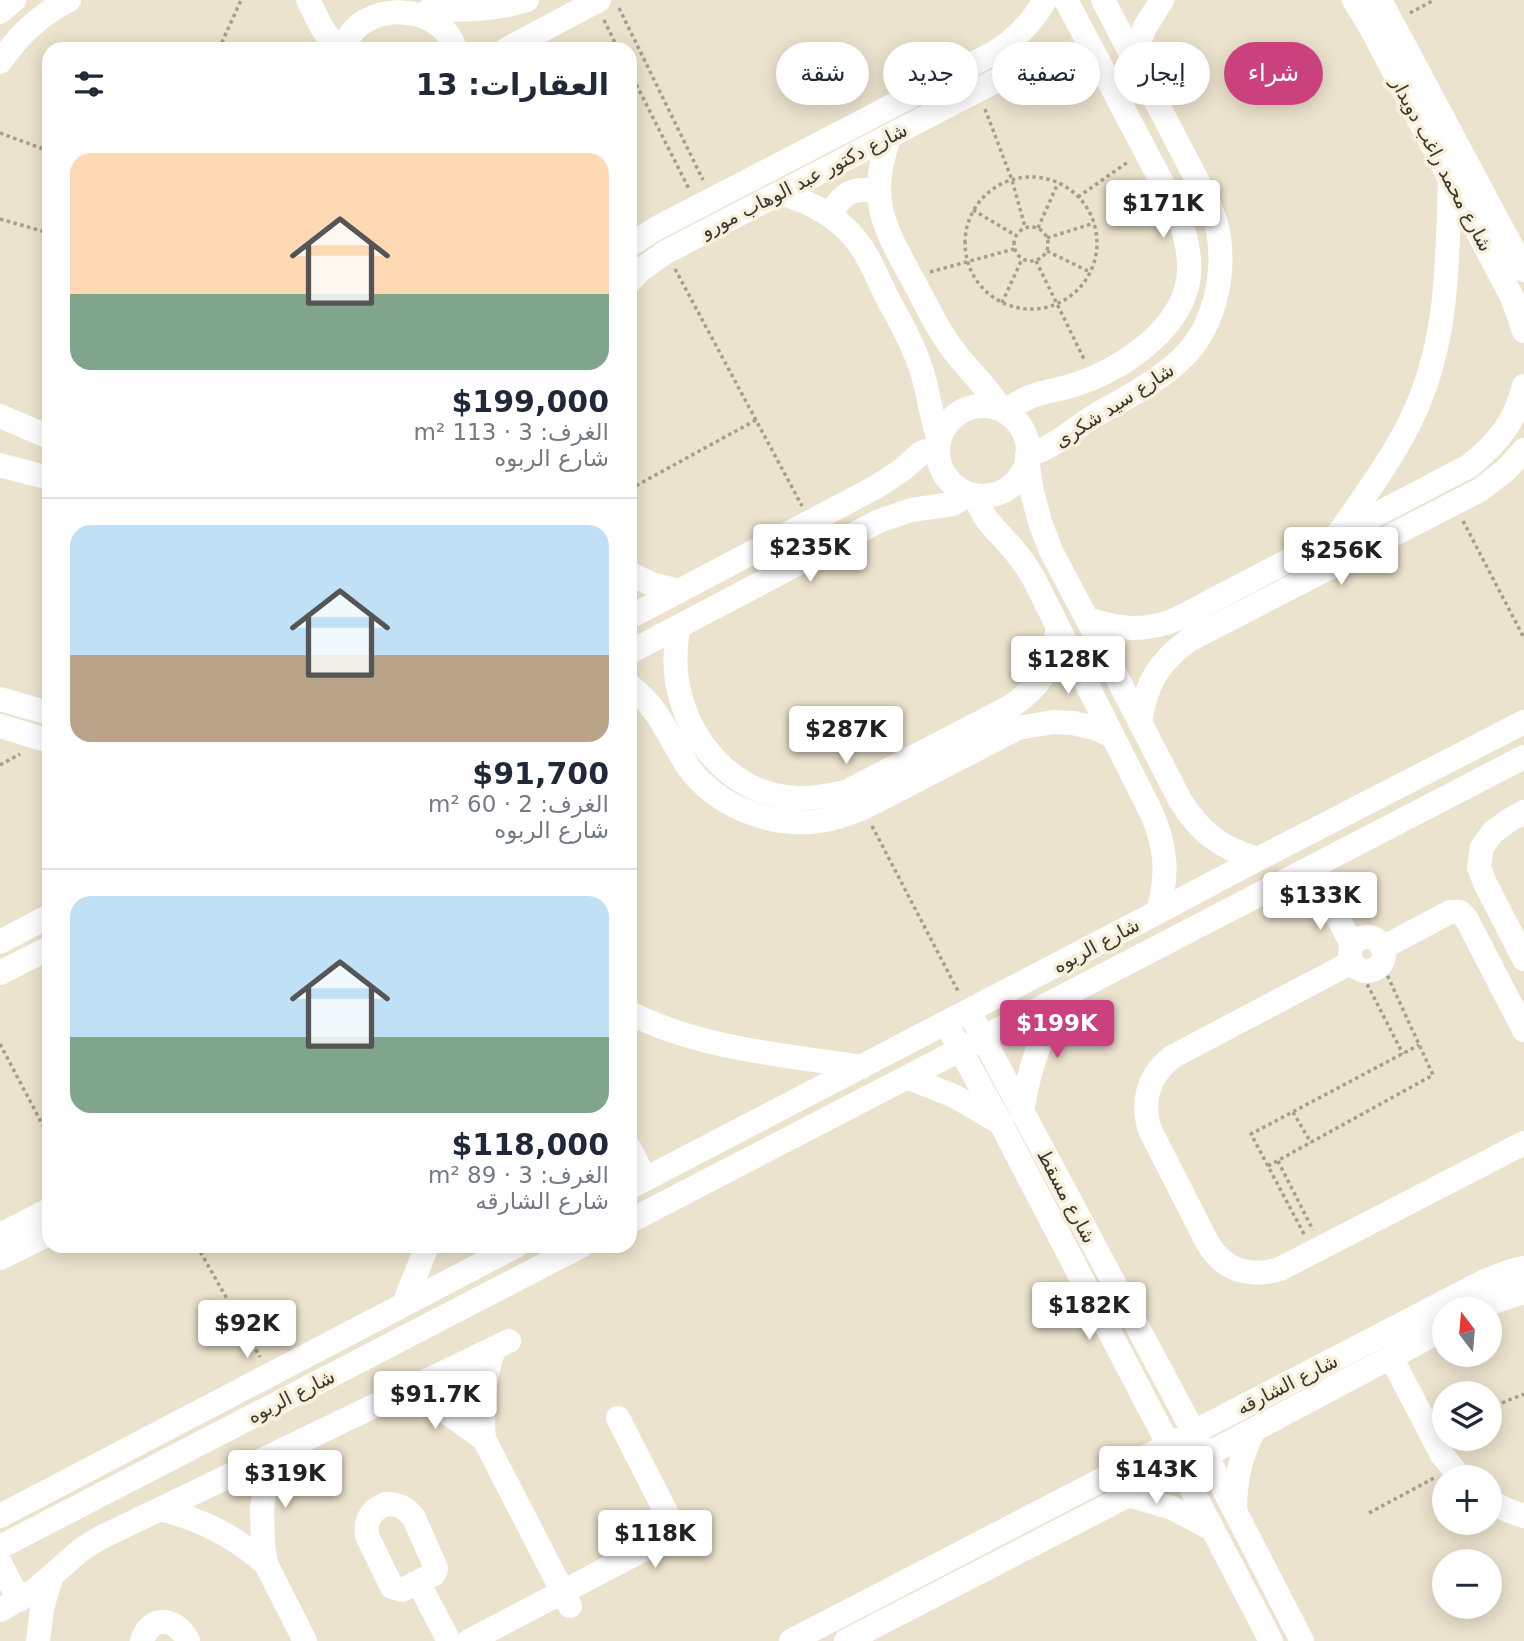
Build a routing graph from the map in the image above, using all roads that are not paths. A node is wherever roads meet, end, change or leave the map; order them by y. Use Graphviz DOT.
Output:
graph roads {
  1 [pos="14,0"];
  2 [pos="69,0"];
  3 [pos="308,0"];
  4 [pos="395,0"];
  5 [pos="527,0"];
  6 [pos="1045,0"];
  7 [pos="1066,0"];
  8 [pos="1103,0"];
  9 [pos="1162,0"];
  10 [pos="1354,0"];
  11 [pos="603,1"];
  12 [pos="430,9"];
  13 [pos="0,12"];
  14 [pos="1384,17"];
  15 [pos="1023,31"];
  16 [pos="332,42"];
  17 [pos="345,42"];
  18 [pos="454,42"];
  19 [pos="521,42"];
  20 [pos="1033,42"];
  21 [pos="1125,42"];
  22 [pos="1139,42"];
  23 [pos="0,62"];
  24 [pos="1100,71"];
  25 [pos="1104,72"];
  26 [pos="992,83"];
  27 [pos="1158,105"];
  28 [pos="890,136"];
  29 [pos="1450,179"];
  30 [pos="780,192"];
  31 [pos="878,192"];
  32 [pos="831,216"];
  33 [pos="637,241"];
  34 [pos="1524,270"];
  35 [pos="637,273"];
  36 [pos="1524,331"];
  37 [pos="1524,386"];
  38 [pos="1003,411"];
  39 [pos="0,416"];
  40 [pos="42,434"];
  41 [pos="939,443"];
  42 [pos="1524,450"];
  43 [pos="1027,458"];
  44 [pos="0,465"];
  45 [pos="42,476"];
  46 [pos="972,494"];
  47 [pos="1336,536"];
  48 [pos="637,577"];
  49 [pos="680,591"];
  50 [pos="637,613"];
  51 [pos="1087,619"];
  52 [pos="1058,626"];
  53 [pos="678,627"];
  54 [pos="1147,628"];
  55 [pos="637,648"];
  56 [pos="1165,660"];
  57 [pos="1033,689"];
  58 [pos="637,692"];
  59 [pos="0,699"];
  60 [pos="682,704"];
  61 [pos="42,711"];
  62 [pos="659,716"];
  63 [pos="1052,722"];
  64 [pos="1524,722"];
  65 [pos="1140,723"];
  66 [pos="0,726"];
  67 [pos="1113,736"];
  68 [pos="42,739"];
  69 [pos="1524,757"];
  70 [pos="1524,812"];
  71 [pos="1188,814"];
  72 [pos="1158,830"];
  73 [pos="1258,859"];
  74 [pos="1319,863"];
  75 [pos="1158,912"];
  76 [pos="42,920"];
  77 [pos="0,942"];
  78 [pos="42,952"];
  79 [pos="1366,954"];
  80 [pos="1524,958"];
  81 [pos="0,973"];
  82 [pos="1062,997"];
  83 [pos="969,1011"];
  84 [pos="637,1016"];
  85 [pos="946,1023"];
  86 [pos="1524,1030"];
  87 [pos="983,1038"];
  88 [pos="960,1050"];
  89 [pos="862,1067"];
  90 [pos="907,1077"];
  91 [pos="1012,1119"];
  92 [pos="1524,1143"];
  93 [pos="638,1183"];
  94 [pos="42,1214"];
  95 [pos="637,1217"];
  96 [pos="0,1235"];
  97 [pos="42,1237"];
  98 [pos="424,1253"];
  99 [pos="502,1253"];
  100 [pos="567,1253"];
  101 [pos="0,1258"];
  102 [pos="1524,1268"];
  103 [pos="1524,1292"];
  104 [pos="1502,1299"];
  105 [pos="404,1304"];
  106 [pos="1432,1335"];
  107 [pos="306,1355"];
  108 [pos="1391,1357"];
  109 [pos="320,1381"];
  110 [pos="404,1391"];
  111 [pos="618,1418"];
  112 [pos="1254,1430"];
  113 [pos="1194,1433"];
  114 [pos="484,1439"];
  115 [pos="1168,1446"];
  116 [pos="277,1453"];
  117 [pos="1206,1455"];
  118 [pos="1450,1465"];
  119 [pos="1180,1468"];
  120 [pos="59,1485"];
  121 [pos="1129,1495"];
  122 [pos="1502,1508"];
  123 [pos="160,1509"];
  124 [pos="71,1510"];
  125 [pos="1235,1511"];
  126 [pos="0,1516"];
  127 [pos="1524,1516"];
  128 [pos="1212,1529"];
  129 [pos="0,1547"];
  130 [pos="0,1563"];
  131 [pos="266,1564"];
  132 [pos="51,1578"];
  133 [pos="418,1582"];
  134 [pos="566,1600"];
  135 [pos="9,1606"];
  136 [pos="38,1641"];
  137 [pos="142,1641"];
  138 [pos="188,1641"];
  139 [pos="305,1641"];
  140 [pos="449,1641"];
  141 [pos="469,1641"];
  142 [pos="792,1641"];
  143 [pos="846,1641"];
  144 [pos="1271,1641"];
  145 [pos="1302,1641"];
  1 -- 13 [label="street"];
  2 -- 23 [label="street"];
  3 -- 16 [label="street"];
  4 -- 12 [label="street"];
  4 -- 17 [label="street"];
  5 -- 12 [label="street"];
  6 -- 15 [label="street, شارع دكتور عبد الوهاب مورو"];
  7 -- 25 [label="street, شارع سيد شكرى"];
  8 -- 21 [label="street, شارع سيد شكرى"];
  9 -- 22 [label="street"];
  10 -- 14 [label="street, شارع محمد راغب دويدار"];
  11 -- 19 [label="street"];
  12 -- 18 [label="street"];
  14 -- 29 [label="street, شارع محمد راغب دويدار"];
  14 -- 34 [label="street, شارع محمد راغب دويدار"];
  15 -- 20 [label="street"];
  15 -- 33 [label="street, شارع دكتور عبد الوهاب مورو"];
  24 -- 25 [label="street, شارع دكتور عبد الوهاب مورو"];
  25 -- 38 [label="street, شارع سيد شكرى"];
  26 -- 28 [label="street, شارع دكتور عبد الوهاب مورو"];
  27 -- 43 [label="street, شارع سيد شكرى"];
  28 -- 30 [label="street, شارع دكتور عبد الوهاب مورو"];
  28 -- 31 [label="street"];
  29 -- 36 [label="street, شارع محمد راغب دويدار"];
  29 -- 47 [label="street"];
  30 -- 32 [label="street"];
  30 -- 35 [label="street, شارع دكتور عبد الوهاب مورو"];
  31 -- 32 [label="street"];
  31 -- 38 [label="street"];
  32 -- 41 [label="street"];
  37 -- 47 [label="street"];
  38 -- 41 [label="street"];
  38 -- 43 [label="street"];
  39 -- 40 [label="street"];
  41 -- 46 [label="street"];
  41 -- 49 [label="street"];
  42 -- 56 [label="street"];
  43 -- 46 [label="street"];
  43 -- 51 [label="street"];
  44 -- 45 [label="street"];
  46 -- 52 [label="street"];
  46 -- 53 [label="street"];
  47 -- 54 [label="street"];
  48 -- 49 [label="street"];
  49 -- 50 [label="street"];
  51 -- 54 [label="street"];
  51 -- 65 [label="street"];
  52 -- 57 [label="street"];
  52 -- 67 [label="street"];
  53 -- 55 [label="street"];
  53 -- 60 [label="street"];
  54 -- 56 [label="street"];
  56 -- 65 [label="street"];
  57 -- 60 [label="street"];
  57 -- 63 [label="street"];
  58 -- 62 [label="street"];
  59 -- 61 [label="street"];
  60 -- 62 [label="street"];
  62 -- 63 [label="street"];
  63 -- 67 [label="street"];
  64 -- 73 [label="street, شارع الربوه"];
  65 -- 71 [label="street"];
  66 -- 68 [label="street"];
  67 -- 72 [label="street"];
  69 -- 74 [label="street, شارع الربوه"];
  70 -- 80 [label="street"];
  71 -- 72 [label="street"];
  71 -- 73 [label="street"];
  72 -- 75 [label="street"];
  73 -- 75 [label="street, شارع الربوه"];
  74 -- 79 [label="street"];
  74 -- 82 [label="street, شارع الربوه"];
  75 -- 83 [label="street, شارع الربوه"];
  76 -- 77 [label="street"];
  78 -- 81 [label="street"];
  79 -- 86 [label="street"];
  79 -- 92 [label="street"];
  82 -- 87 [label="street, شارع الربوه"];
  82 -- 91 [label="street"];
  83 -- 85 [label="street, شارع الربوه"];
  83 -- 87 [label="street, شارع مسقط"];
  84 -- 89 [label="street"];
  85 -- 88 [label="street, شارع مسقط"];
  85 -- 89 [label="street, شارع الربوه"];
  87 -- 88 [label="street, شارع الربوه"];
  87 -- 91 [label="street, شارع مسقط"];
  88 -- 90 [label="street, شارع الربوه"];
  88 -- 91 [label="street, شارع مسقط"];
  89 -- 93 [label="street, شارع الربوه"];
  90 -- 91 [label="street"];
  90 -- 95 [label="street, شارع الربوه"];
  91 -- 113 [label="street, شارع مسقط"];
  91 -- 115 [label="street, شارع مسقط"];
  94 -- 96 [label="street"];
  97 -- 101 [label="street"];
  98 -- 105 [label="street"];
  99 -- 105 [label="street, شارع الربوه"];
  100 -- 109 [label="street, شارع الربوه"];
  102 -- 113 [label="street, شارع الشارقه"];
  103 -- 104 [label="street"];
  105 -- 107 [label="street, شارع الربوه"];
  106 -- 108 [label="street, شارع الشارقه"];
  107 -- 109 [label="street"];
  107 -- 120 [label="street, شارع الربوه"];
  108 -- 112 [label="street, شارع الشارقه"];
  108 -- 118 [label="street"];
  109 -- 124 [label="street, شارع الربوه"];
  110 -- 114 [label="street"];
  110 -- 114 [label="street"];
  110 -- 116 [label="street"];
  111 -- 134 [label="street"];
  112 -- 117 [label="street, شارع الشارقه"];
  112 -- 125 [label="street"];
  113 -- 115 [label="street, شارع الشارقه"];
  113 -- 117 [label="street, شارع مسقط"];
  114 -- 134 [label="street"];
  115 -- 119 [label="street, شارع مسقط"];
  115 -- 142 [label="street, شارع الشارقه"];
  116 -- 123 [label="street"];
  116 -- 131 [label="street"];
  117 -- 119 [label="street, شارع الشارقه"];
  117 -- 125 [label="street, شارع مسقط"];
  119 -- 121 [label="street, شارع الشارقه"];
  119 -- 128 [label="street, شارع مسقط"];
  120 -- 124 [label="street"];
  120 -- 126 [label="street, شارع الربوه"];
  121 -- 128 [label="street"];
  121 -- 143 [label="street, شارع الشارقه"];
  122 -- 127 [label="street"];
  123 -- 131 [label="street"];
  123 -- 132 [label="street"];
  124 -- 129 [label="street, شارع الربوه"];
  125 -- 145 [label="street, شارع مسقط"];
  128 -- 144 [label="street, شارع مسقط"];
  130 -- 135 [label="street"];
  131 -- 139 [label="street"];
  132 -- 135 [label="street"];
  132 -- 136 [label="street"];
  133 -- 140 [label="street"];
  134 -- 141 [label="street"];
  137 -- 138 [label="street"];
}
